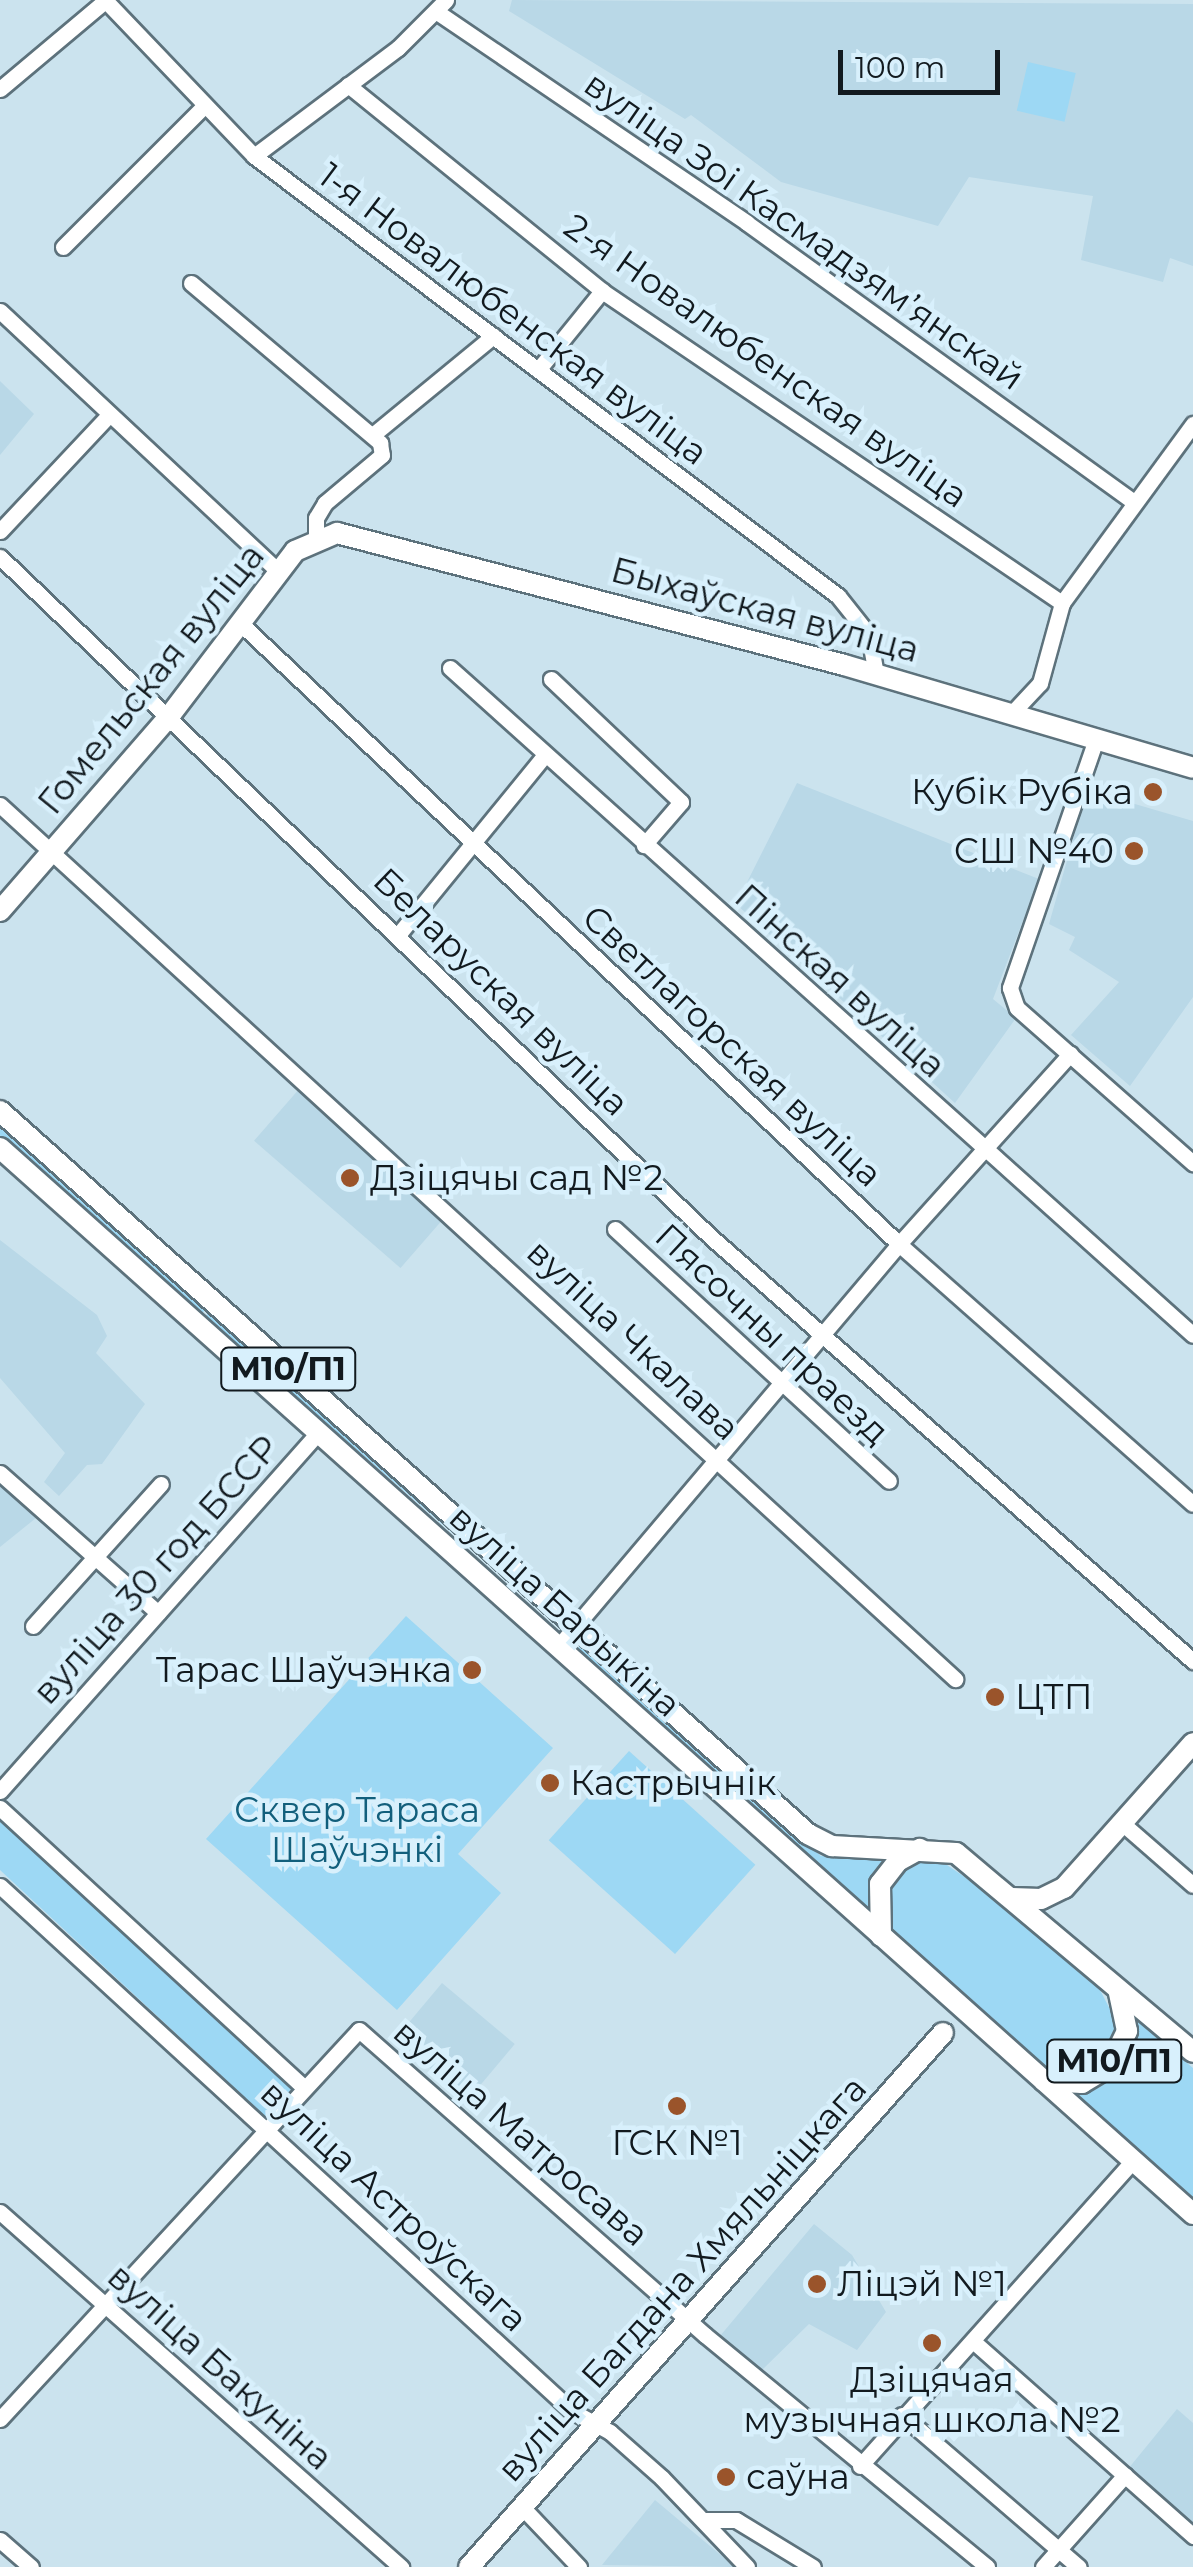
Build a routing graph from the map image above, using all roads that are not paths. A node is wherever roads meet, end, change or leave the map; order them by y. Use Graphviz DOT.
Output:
graph roads {
  1 [pos="106,0"];
  2 [pos="441,6"];
  3 [pos="348,85"];
  4 [pos="0,89"];
  5 [pos="202,108"];
  6 [pos="254,156"];
  7 [pos="63,248"];
  8 [pos="192,283"];
  9 [pos="602,291"];
  10 [pos="0,311"];
  11 [pos="492,336"];
  12 [pos="538,370"];
  13 [pos="108,415"];
  14 [pos="1193,424"];
  15 [pos="375,433"];
  16 [pos="1135,502"];
  17 [pos="0,531"];
  18 [pos="317,538"];
  19 [pos="0,557"];
  20 [pos="278,571"];
  21 [pos="1062,603"];
  22 [pos="239,622"];
  23 [pos="450,668"];
  24 [pos="876,674"];
  25 [pos="551,679"];
  26 [pos="1012,713"];
  27 [pos="171,714"];
  28 [pos="1095,742"];
  29 [pos="544,756"];
  30 [pos="1193,768"];
  31 [pos="0,805"];
  32 [pos="474,844"];
  33 [pos="644,845"];
  34 [pos="53,852"];
  35 [pos="0,910"];
  36 [pos="398,935"];
  37 [pos="1070,1054"];
  38 [pos="0,1111"];
  39 [pos="0,1148"];
  40 [pos="983,1149"];
  41 [pos="1193,1163"];
  42 [pos="616,1230"];
  43 [pos="899,1244"];
  44 [pos="1193,1334"];
  45 [pos="825,1335"];
  46 [pos="780,1386"];
  47 [pos="318,1433"];
  48 [pos="716,1460"];
  49 [pos="0,1473"];
  50 [pos="889,1481"];
  51 [pos="161,1484"];
  52 [pos="1193,1504"];
  53 [pos="96,1558"];
  54 [pos="158,1613"];
  55 [pos="33,1626"];
  56 [pos="576,1627"];
  57 [pos="557,1648"];
  58 [pos="1193,1662"];
  59 [pos="955,1679"];
  60 [pos="1192,1744"];
  61 [pos="0,1791"];
  62 [pos="0,1808"];
  63 [pos="1122,1822"];
  64 [pos="926,1847"];
  65 [pos="1193,1885"];
  66 [pos="0,1886"];
  67 [pos="1064,1888"];
  68 [pos="1012,1898"];
  69 [pos="881,1936"];
  70 [pos="1064,1944"];
  71 [pos="931,1979"];
  72 [pos="1116,1986"];
  73 [pos="943,2032"];
  74 [pos="1000,2042"];
  75 [pos="1193,2052"];
  76 [pos="1042,2080"];
  77 [pos="303,2086"];
  78 [pos="265,2128"];
  79 [pos="1126,2166"];
  80 [pos="0,2212"];
  81 [pos="1193,2214"];
  82 [pos="105,2304"];
  83 [pos="688,2320"];
  84 [pos="974,2342"];
  85 [pos="902,2415"];
  86 [pos="0,2419"];
  87 [pos="592,2427"];
  88 [pos="860,2466"];
  89 [pos="1125,2476"];
  90 [pos="522,2507"];
  91 [pos="703,2520"];
  92 [pos="1193,2536"];
  93 [pos="0,2540"];
  94 [pos="1059,2548"];
  95 [pos="31,2567"];
  96 [pos="401,2567"];
  97 [pos="469,2567"];
  98 [pos="579,2567"];
  99 [pos="747,2567"];
  100 [pos="814,2567"];
  101 [pos="987,2567"];
  102 [pos="1043,2567"];
  103 [pos="1079,2567"];
  1 -- 4 [label="street"];
  1 -- 5 [label="street, 1-я Новалюбенская вуліца"];
  2 -- 3 [label="street"];
  2 -- 16 [label="street, вуліца Зоі Касмадзямʼянскай"];
  3 -- 6 [label="street"];
  3 -- 9 [label="street, 2-я Новалюбенская вуліца"];
  5 -- 6 [label="street, 1-я Новалюбенская вуліца"];
  5 -- 7 [label="street"];
  6 -- 11 [label="street, 1-я Новалюбенская вуліца"];
  8 -- 15 [label="street"];
  9 -- 12 [label="street"];
  9 -- 21 [label="street, 2-я Новалюбенская вуліца"];
  10 -- 13 [label="street"];
  11 -- 12 [label="street, 1-я Новалюбенская вуліца"];
  11 -- 15 [label="street"];
  12 -- 24 [label="street, 1-я Новалюбенская вуліца"];
  13 -- 17 [label="street"];
  13 -- 20 [label="street"];
  14 -- 16 [label="street"];
  15 -- 18 [label="street"];
  16 -- 21 [label="street"];
  18 -- 20 [label="main road, Гомельская вуліца"];
  18 -- 24 [label="main road, Быхаўская вуліца"];
  19 -- 27 [label="street, Беларуская вуліца"];
  20 -- 22 [label="main road, Гомельская вуліца"];
  21 -- 26 [label="street"];
  22 -- 27 [label="main road, Гомельская вуліца"];
  22 -- 32 [label="street, Светлагорская вуліца"];
  23 -- 29 [label="street, Пінская вуліца"];
  24 -- 26 [label="main road, Быхаўская вуліца"];
  25 -- 33 [label="street"];
  26 -- 28 [label="main road, Быхаўская вуліца"];
  27 -- 34 [label="main road, Гомельская вуліца"];
  27 -- 36 [label="street, Беларуская вуліца"];
  28 -- 30 [label="main road, Быхаўская вуліца"];
  28 -- 37 [label="street"];
  29 -- 32 [label="street"];
  29 -- 33 [label="street, Пінская вуліца"];
  31 -- 34 [label="street, вуліца Чкалава"];
  32 -- 36 [label="street"];
  32 -- 43 [label="street, Светлагорская вуліца"];
  33 -- 40 [label="street, Пінская вуліца"];
  34 -- 35 [label="main road, Гомельская вуліца"];
  34 -- 48 [label="street, вуліца Чкалава"];
  36 -- 45 [label="street, Беларуская вуліца"];
  37 -- 40 [label="street"];
  37 -- 41 [label="street"];
  38 -- 56 [label="main road, вуліца Барыкіна / М10/П1"];
  39 -- 47 [label="main road, вуліца Барыкіна / М10/П1"];
  40 -- 43 [label="street"];
  40 -- 44 [label="street, Пінская вуліца"];
  42 -- 46 [label="street, Пясочны праезд"];
  43 -- 45 [label="street"];
  43 -- 52 [label="street, Светлагорская вуліца"];
  45 -- 46 [label="street"];
  45 -- 58 [label="street, Беларуская вуліца"];
  46 -- 48 [label="street"];
  46 -- 50 [label="street, Пясочны праезд"];
  47 -- 54 [label="street, вуліца 30 год БССР"];
  47 -- 57 [label="main road, вуліца Барыкіна / М10/П1"];
  48 -- 56 [label="street"];
  48 -- 59 [label="street, вуліца Чкалава"];
  49 -- 53 [label="street"];
  51 -- 53 [label="street"];
  53 -- 54 [label="street"];
  53 -- 55 [label="street"];
  54 -- 61 [label="street, вуліца 30 год БССР"];
  56 -- 57 [label="street"];
  56 -- 64 [label="main road, вуліца Барыкіна / М10/П1"];
  57 -- 69 [label="main road, вуліца Барыкіна / М10/П1"];
  60 -- 63 [label="main road"];
  62 -- 77 [label="street, вуліца Астроўскага"];
  63 -- 65 [label="street"];
  63 -- 67 [label="main road"];
  64 -- 68 [label="main road, вуліца Барыкіна / М10/П1"];
  64 -- 69 [label="main road"];
  66 -- 78 [label="street, вуліца Астроўскага"];
  67 -- 68 [label="main road"];
  67 -- 70 [label="main road"];
  68 -- 70 [label="main road, М10/П1"];
  69 -- 71 [label="main road, вуліца Барыкіна / М10/П1"];
  70 -- 72 [label="main road, М10/П1"];
  71 -- 73 [label="main road"];
  71 -- 74 [label="main road, вуліца Барыкіна / М10/П1"];
  72 -- 75 [label="main road, М10/П1"];
  72 -- 76 [label="main road, М10/П1"];
  73 -- 74 [label="main road"];
  73 -- 83 [label="main road, вуліца Багдана Хмяльніцкага"];
  74 -- 76 [label="main road, вуліца Барыкіна / М10/П1"];
  76 -- 79 [label="main road, вуліца Барыкіна / М10/П1"];
  77 -- 78 [label="street"];
  77 -- 83 [label="street, вуліца Матросава"];
  78 -- 82 [label="street"];
  78 -- 87 [label="street, вуліца Астроўскага"];
  79 -- 81 [label="main road, вуліца Барыкіна / М10/П1"];
  79 -- 84 [label="street"];
  80 -- 82 [label="street, вуліца Бакуніна"];
  82 -- 86 [label="street"];
  82 -- 96 [label="street, вуліца Бакуніна"];
  83 -- 87 [label="main road, вуліца Багдана Хмяльніцкага"];
  83 -- 88 [label="street, вуліца Матросава"];
  84 -- 85 [label="street"];
  84 -- 89 [label="street"];
  85 -- 88 [label="street"];
  85 -- 94 [label="street"];
  87 -- 90 [label="main road, вуліца Багдана Хмяльніцкага"];
  87 -- 91 [label="street, вуліца Астроўскага"];
  88 -- 101 [label="street, вуліца Матросава"];
  89 -- 92 [label="street"];
  89 -- 94 [label="street"];
  90 -- 97 [label="main road, вуліца Багдана Хмяльніцкага"];
  90 -- 98 [label="street"];
  91 -- 99 [label="street, вуліца Астроўскага"];
  91 -- 100 [label="street"];
  93 -- 95 [label="street"];
  94 -- 102 [label="street"];
  94 -- 103 [label="street"];
}
